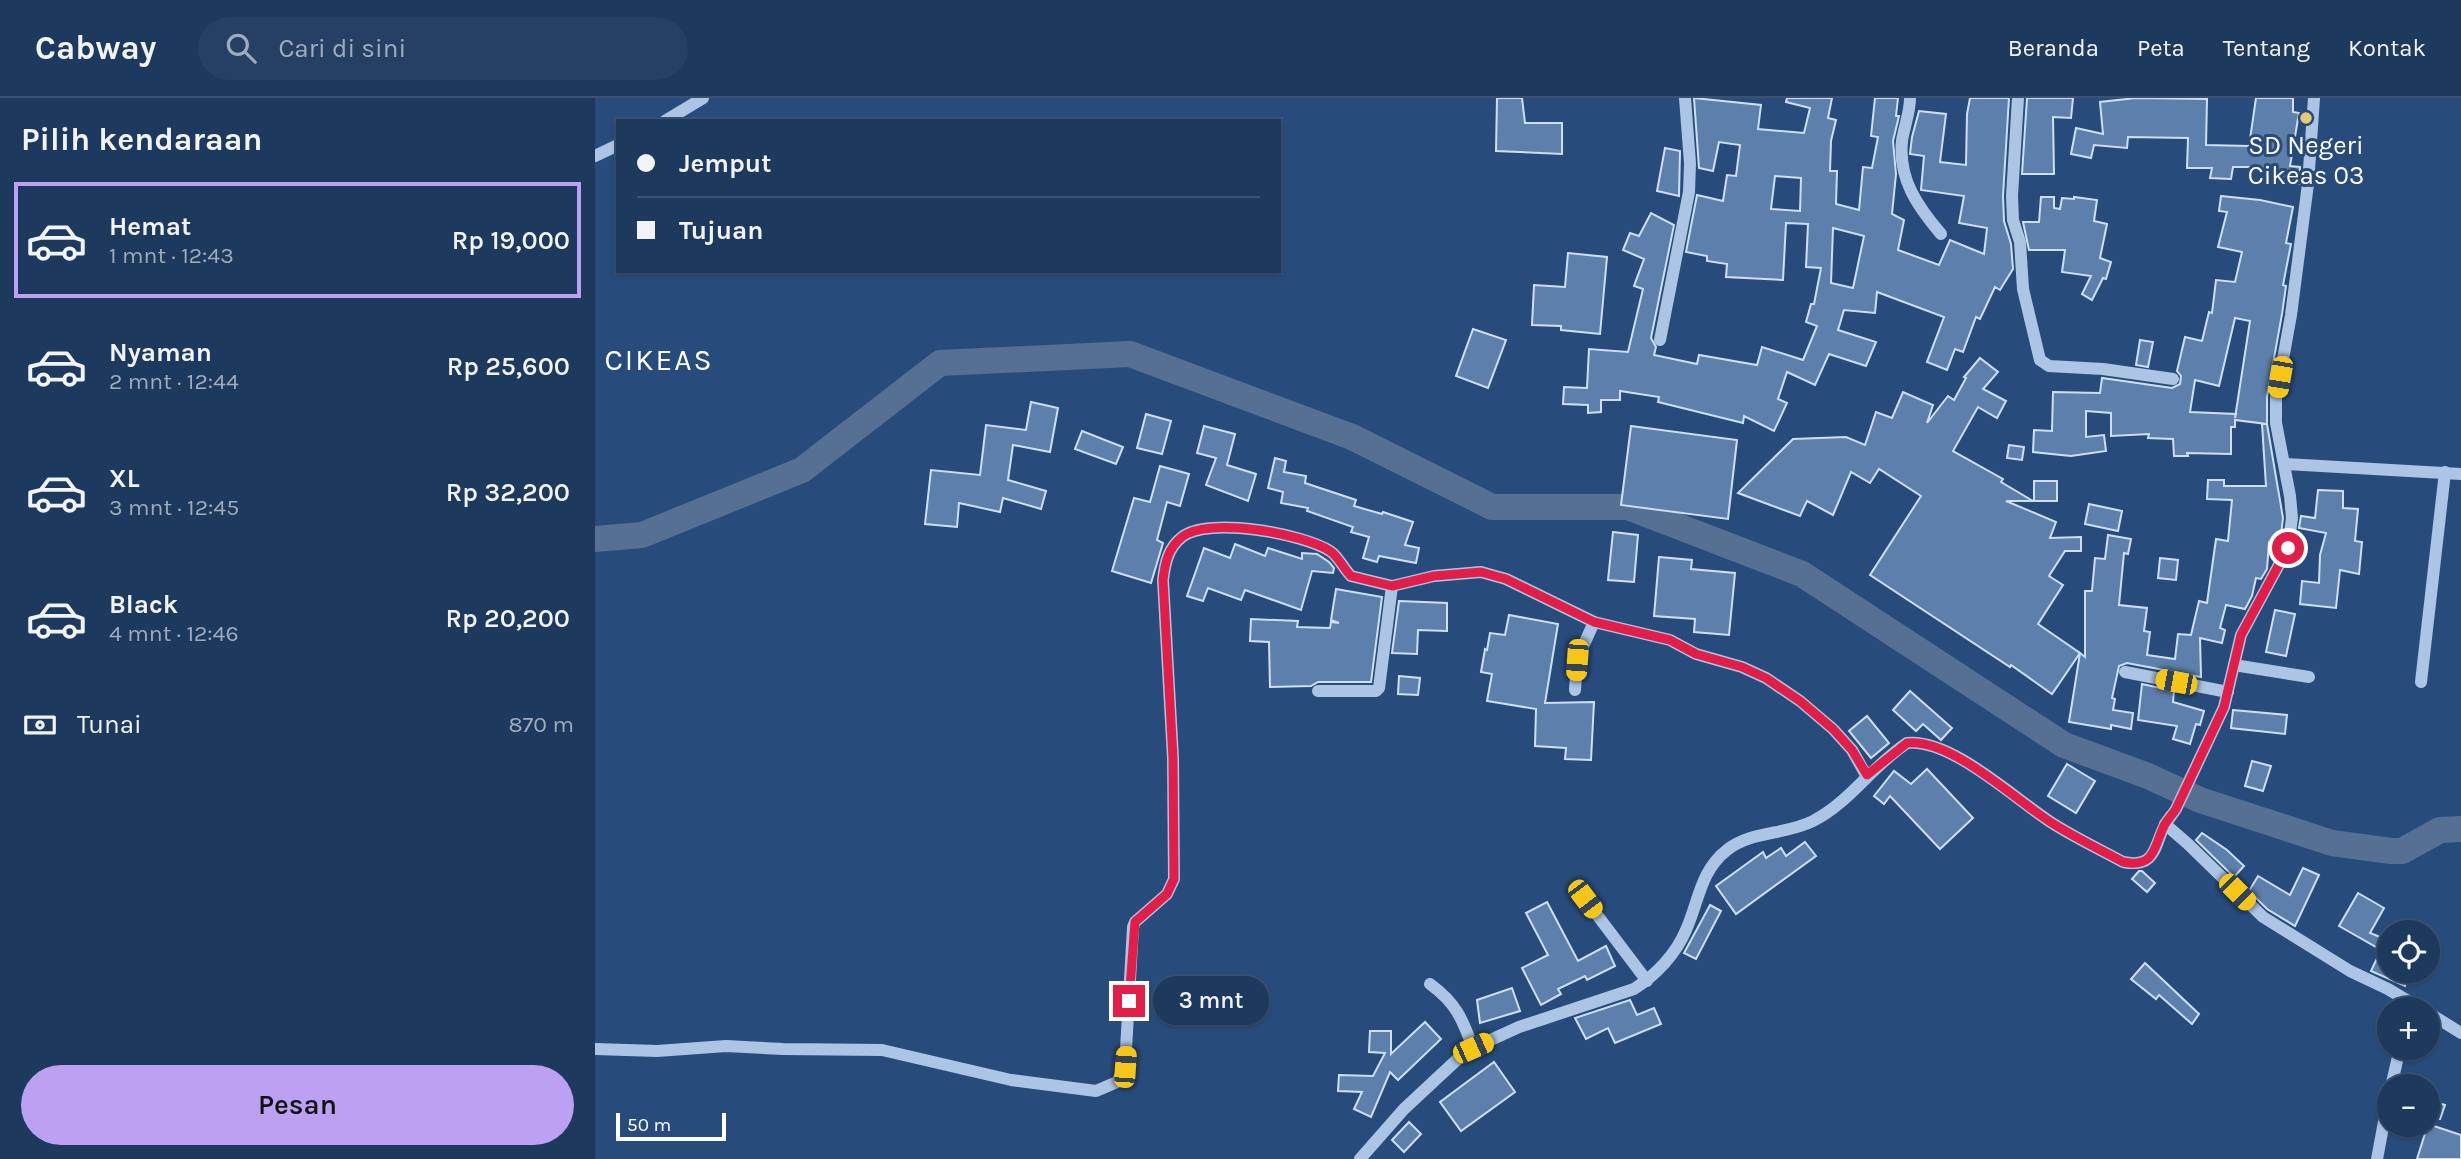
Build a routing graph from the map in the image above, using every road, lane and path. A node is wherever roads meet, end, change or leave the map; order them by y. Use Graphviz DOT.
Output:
graph roads {
  1 [pos="703,98"];
  2 [pos="1685,98"];
  3 [pos="1910,98"];
  4 [pos="2018,98"];
  5 [pos="2314,98"];
  6 [pos="668,119"];
  7 [pos="616,146"];
  8 [pos="595,156"];
  9 [pos="1941,234"];
  10 [pos="1660,340"];
  11 [pos="2173,379"];
  12 [pos="2284,464"];
  13 [pos="2445,472"];
  14 [pos="2461,474"];
  15 [pos="1392,586"];
  16 [pos="1594,622"];
  17 [pos="2234,665"];
  18 [pos="2125,672"];
  19 [pos="2309,677"];
  20 [pos="2421,682"];
  21 [pos="1574,690"];
  22 [pos="1318,691"];
  23 [pos="2228,692"];
  24 [pos="1867,775"];
  25 [pos="2165,824"];
  26 [pos="1585,899"];
  27 [pos="1647,981"];
  28 [pos="1430,984"];
  29 [pos="2395,997"];
  30 [pos="2440,1020"];
  31 [pos="2461,1033"];
  32 [pos="1473,1048"];
  33 [pos="595,1049"];
  34 [pos="2381,1137"];
  35 [pos="1360,1159"];
  36 [pos="2377,1159"];
  1 -- 6 [label="street"];
  2 -- 10 [label="street"];
  3 -- 9 [label="street"];
  4 -- 11 [label="street"];
  5 -- 12 [label="street"];
  7 -- 8 [label="street"];
  12 -- 13 [label="street"];
  12 -- 17 [label="street"];
  13 -- 14 [label="street"];
  13 -- 20 [label="street"];
  15 -- 16 [label="street"];
  15 -- 22 [label="street"];
  15 -- 33 [label="street"];
  16 -- 21 [label="street"];
  16 -- 24 [label="street"];
  17 -- 19 [label="street"];
  17 -- 23 [label="street"];
  18 -- 23 [label="street"];
  23 -- 25 [label="street"];
  24 -- 25 [label="street"];
  24 -- 27 [label="street"];
  25 -- 29 [label="street"];
  26 -- 27 [label="street"];
  27 -- 32 [label="street"];
  28 -- 32 [label="street"];
  30 -- 31 [label="street"];
  32 -- 35 [label="street"];
  34 -- 36 [label="street"];
}
